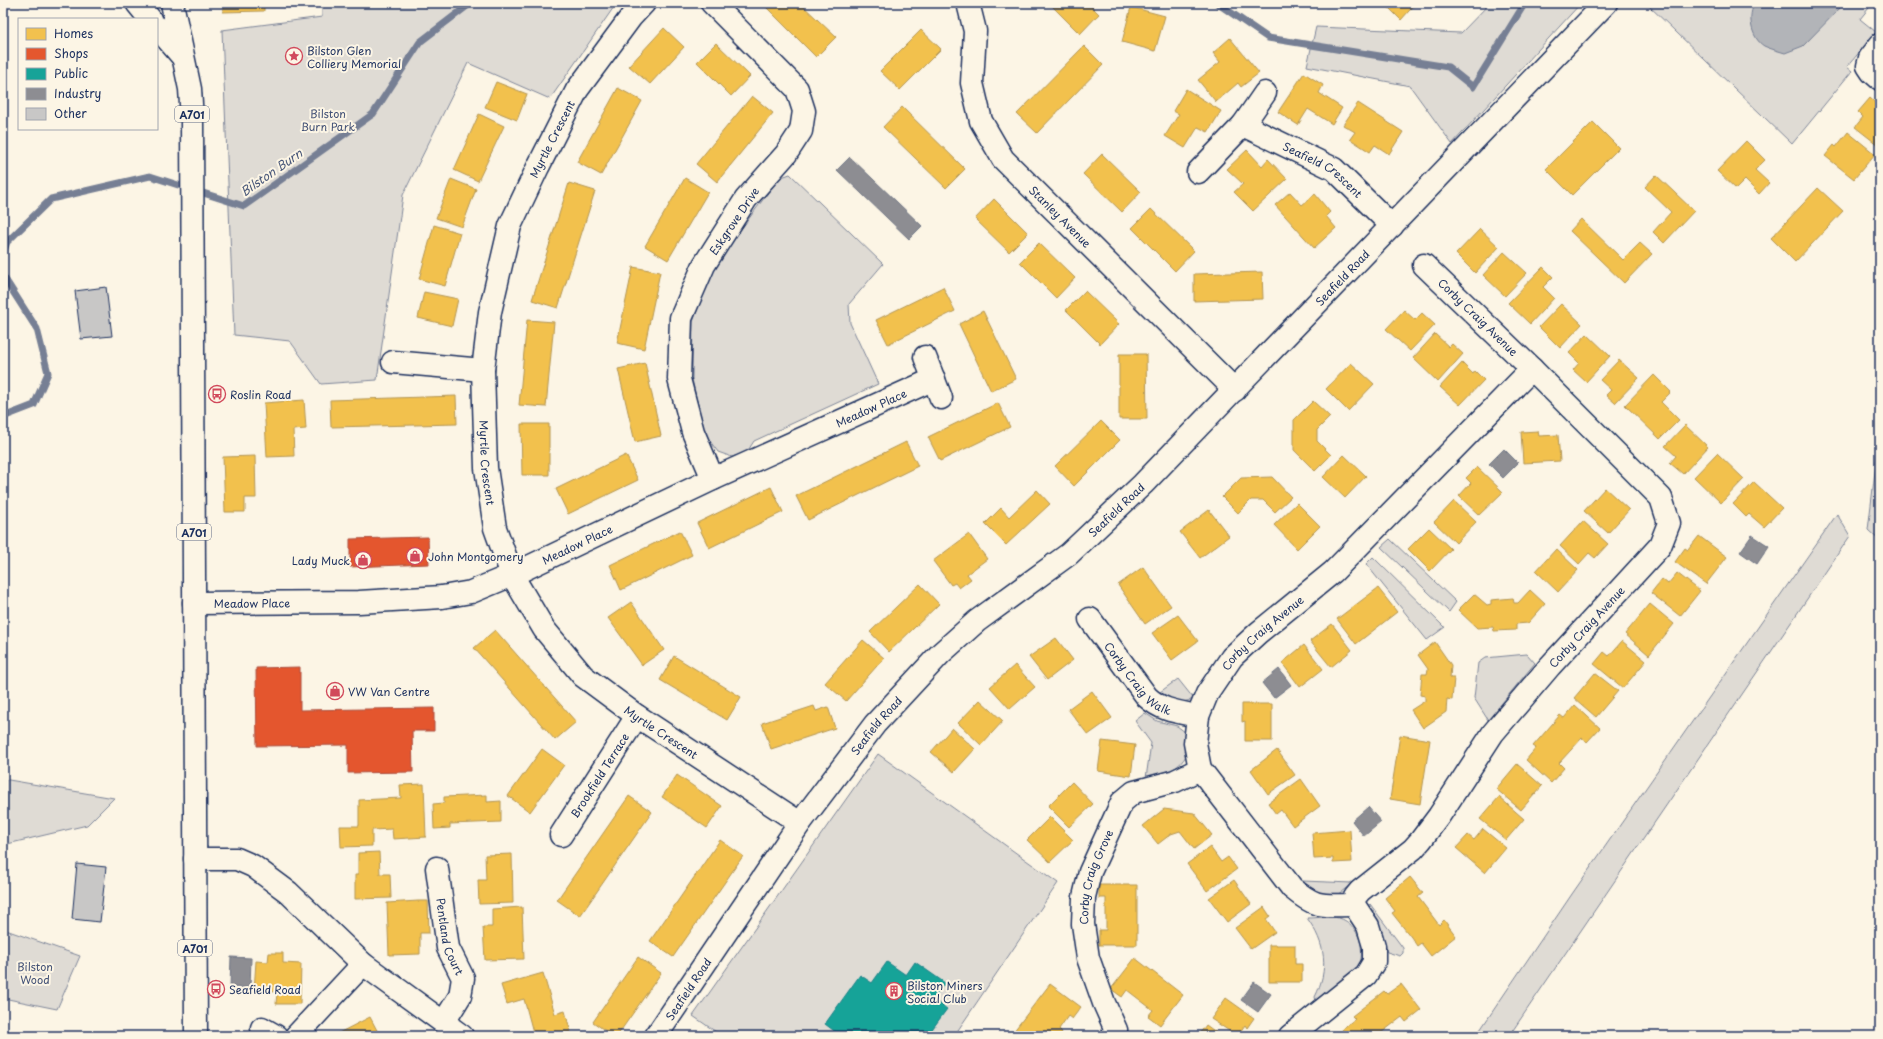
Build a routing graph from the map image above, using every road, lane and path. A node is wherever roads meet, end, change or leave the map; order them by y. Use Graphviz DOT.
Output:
graph roads {
  1 [pos="136,3"];
  2 [pos="172,3"];
  3 [pos="644,3"];
  4 [pos="712,3"];
  5 [pos="968,3"];
  6 [pos="1606,3"];
  7 [pos="149,18"];
  8 [pos="158,28"];
  9 [pos="1880,45"];
  10 [pos="182,56"];
  11 [pos="1880,79"];
  12 [pos="1265,93"];
  13 [pos="1244,124"];
  14 [pos="1198,172"];
  15 [pos="1392,226"];
  16 [pos="1424,265"];
  17 [pos="925,357"];
  18 [pos="393,362"];
  19 [pos="1532,369"];
  20 [pos="482,370"];
  21 [pos="1235,390"];
  22 [pos="713,479"];
  23 [pos="512,575"];
  24 [pos="194,603"];
  25 [pos="1090,620"];
  26 [pos="637,716"];
  27 [pos="1198,716"];
  28 [pos="1200,769"];
  29 [pos="800,822"];
  30 [pos="561,835"];
  31 [pos="195,859"];
  32 [pos="437,868"];
  33 [pos="1354,905"];
  34 [pos="363,964"];
  35 [pos="444,1022"];
  36 [pos="196,1036"];
  37 [pos="296,1036"];
  38 [pos="462,1036"];
  39 [pos="656,1036"];
  40 [pos="1112,1036"];
  41 [pos="1290,1036"];
  1 -- 7 [label="street"];
  2 -- 10 [label="street, A701"];
  3 -- 20 [label="street, Myrtle Crescent"];
  4 -- 22 [label="street, Eskgrove Drive"];
  5 -- 21 [label="street, Stanley Avenue"];
  6 -- 15 [label="street, Seafield Road"];
  8 -- 10 [label="street, A701"];
  9 -- 11 [label="street"];
  10 -- 24 [label="street, A701"];
  12 -- 13 [label="street"];
  13 -- 14 [label="street"];
  13 -- 15 [label="street, Seafield Crescent"];
  15 -- 21 [label="street, Seafield Road"];
  16 -- 19 [label="street, Corby Craig Avenue"];
  17 -- 22 [label="street, Meadow Place"];
  18 -- 20 [label="street"];
  19 -- 27 [label="street, Corby Craig Avenue"];
  19 -- 33 [label="street, Corby Craig Avenue"];
  20 -- 23 [label="street, Myrtle Crescent"];
  21 -- 29 [label="street, Seafield Road"];
  22 -- 23 [label="street, Meadow Place"];
  23 -- 24 [label="street, Meadow Place"];
  23 -- 26 [label="street, Myrtle Crescent"];
  24 -- 31 [label="street, A701"];
  25 -- 27 [label="street, Corby Craig Walk"];
  26 -- 29 [label="street, Myrtle Crescent"];
  26 -- 30 [label="street, Brookfield Terrace"];
  27 -- 28 [label="street, Corby Craig Avenue"];
  28 -- 33 [label="street, Corby Craig Avenue"];
  28 -- 40 [label="street, Corby Craig Grove"];
  29 -- 39 [label="street, Seafield Road"];
  31 -- 34 [label="street"];
  31 -- 36 [label="street, A701"];
  32 -- 35 [label="street, Pentland Court"];
  33 -- 41 [label="street"];
  34 -- 35 [label="street"];
  34 -- 37 [label="street"];
  35 -- 38 [label="street"];
}
